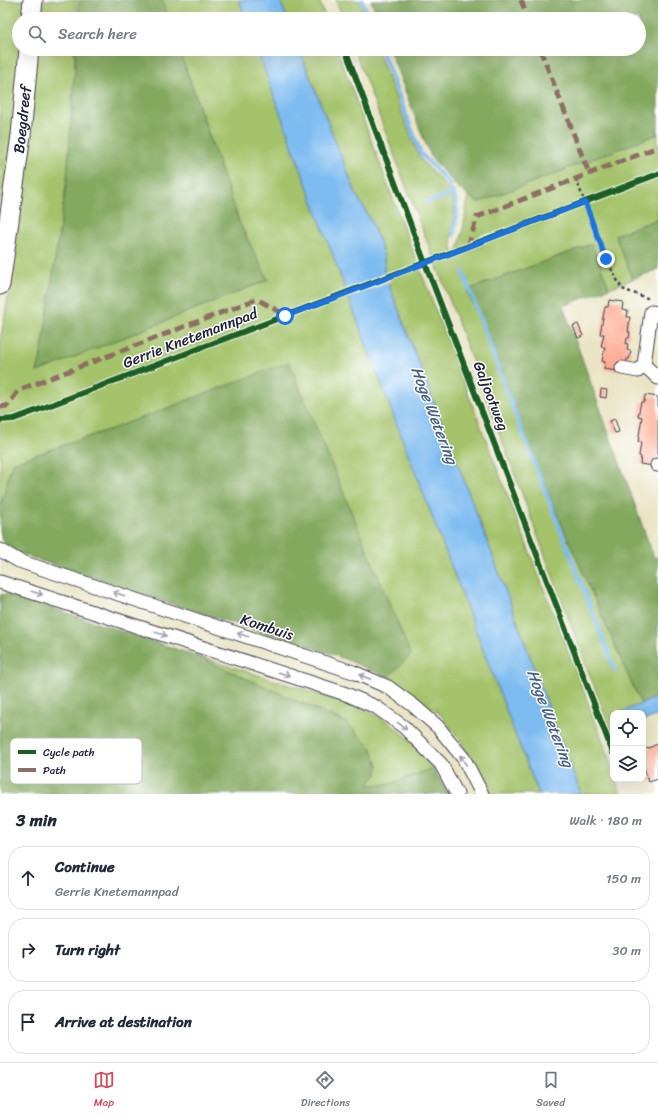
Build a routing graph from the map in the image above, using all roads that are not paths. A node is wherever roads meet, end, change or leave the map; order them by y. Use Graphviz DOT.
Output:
graph roads {
  1 [pos="33,0"];
  2 [pos="32,12"];
  3 [pos="28,56"];
  4 [pos="0,286"];
  5 [pos="655,313"];
  6 [pos="644,365"];
  7 [pos="622,368"];
  8 [pos="658,378"];
  9 [pos="0,550"];
  10 [pos="0,582"];
  11 [pos="457,794"];
  12 [pos="482,794"];
  1 -- 2 [label="street"];
  3 -- 4 [label="street, Boegdreef"];
  5 -- 6 [label="street"];
  6 -- 7 [label="street"];
  6 -- 8 [label="street"];
  12 -- 9 [label="street, Kombuis, one-way"];
  10 -- 11 [label="street, one-way"];
}
